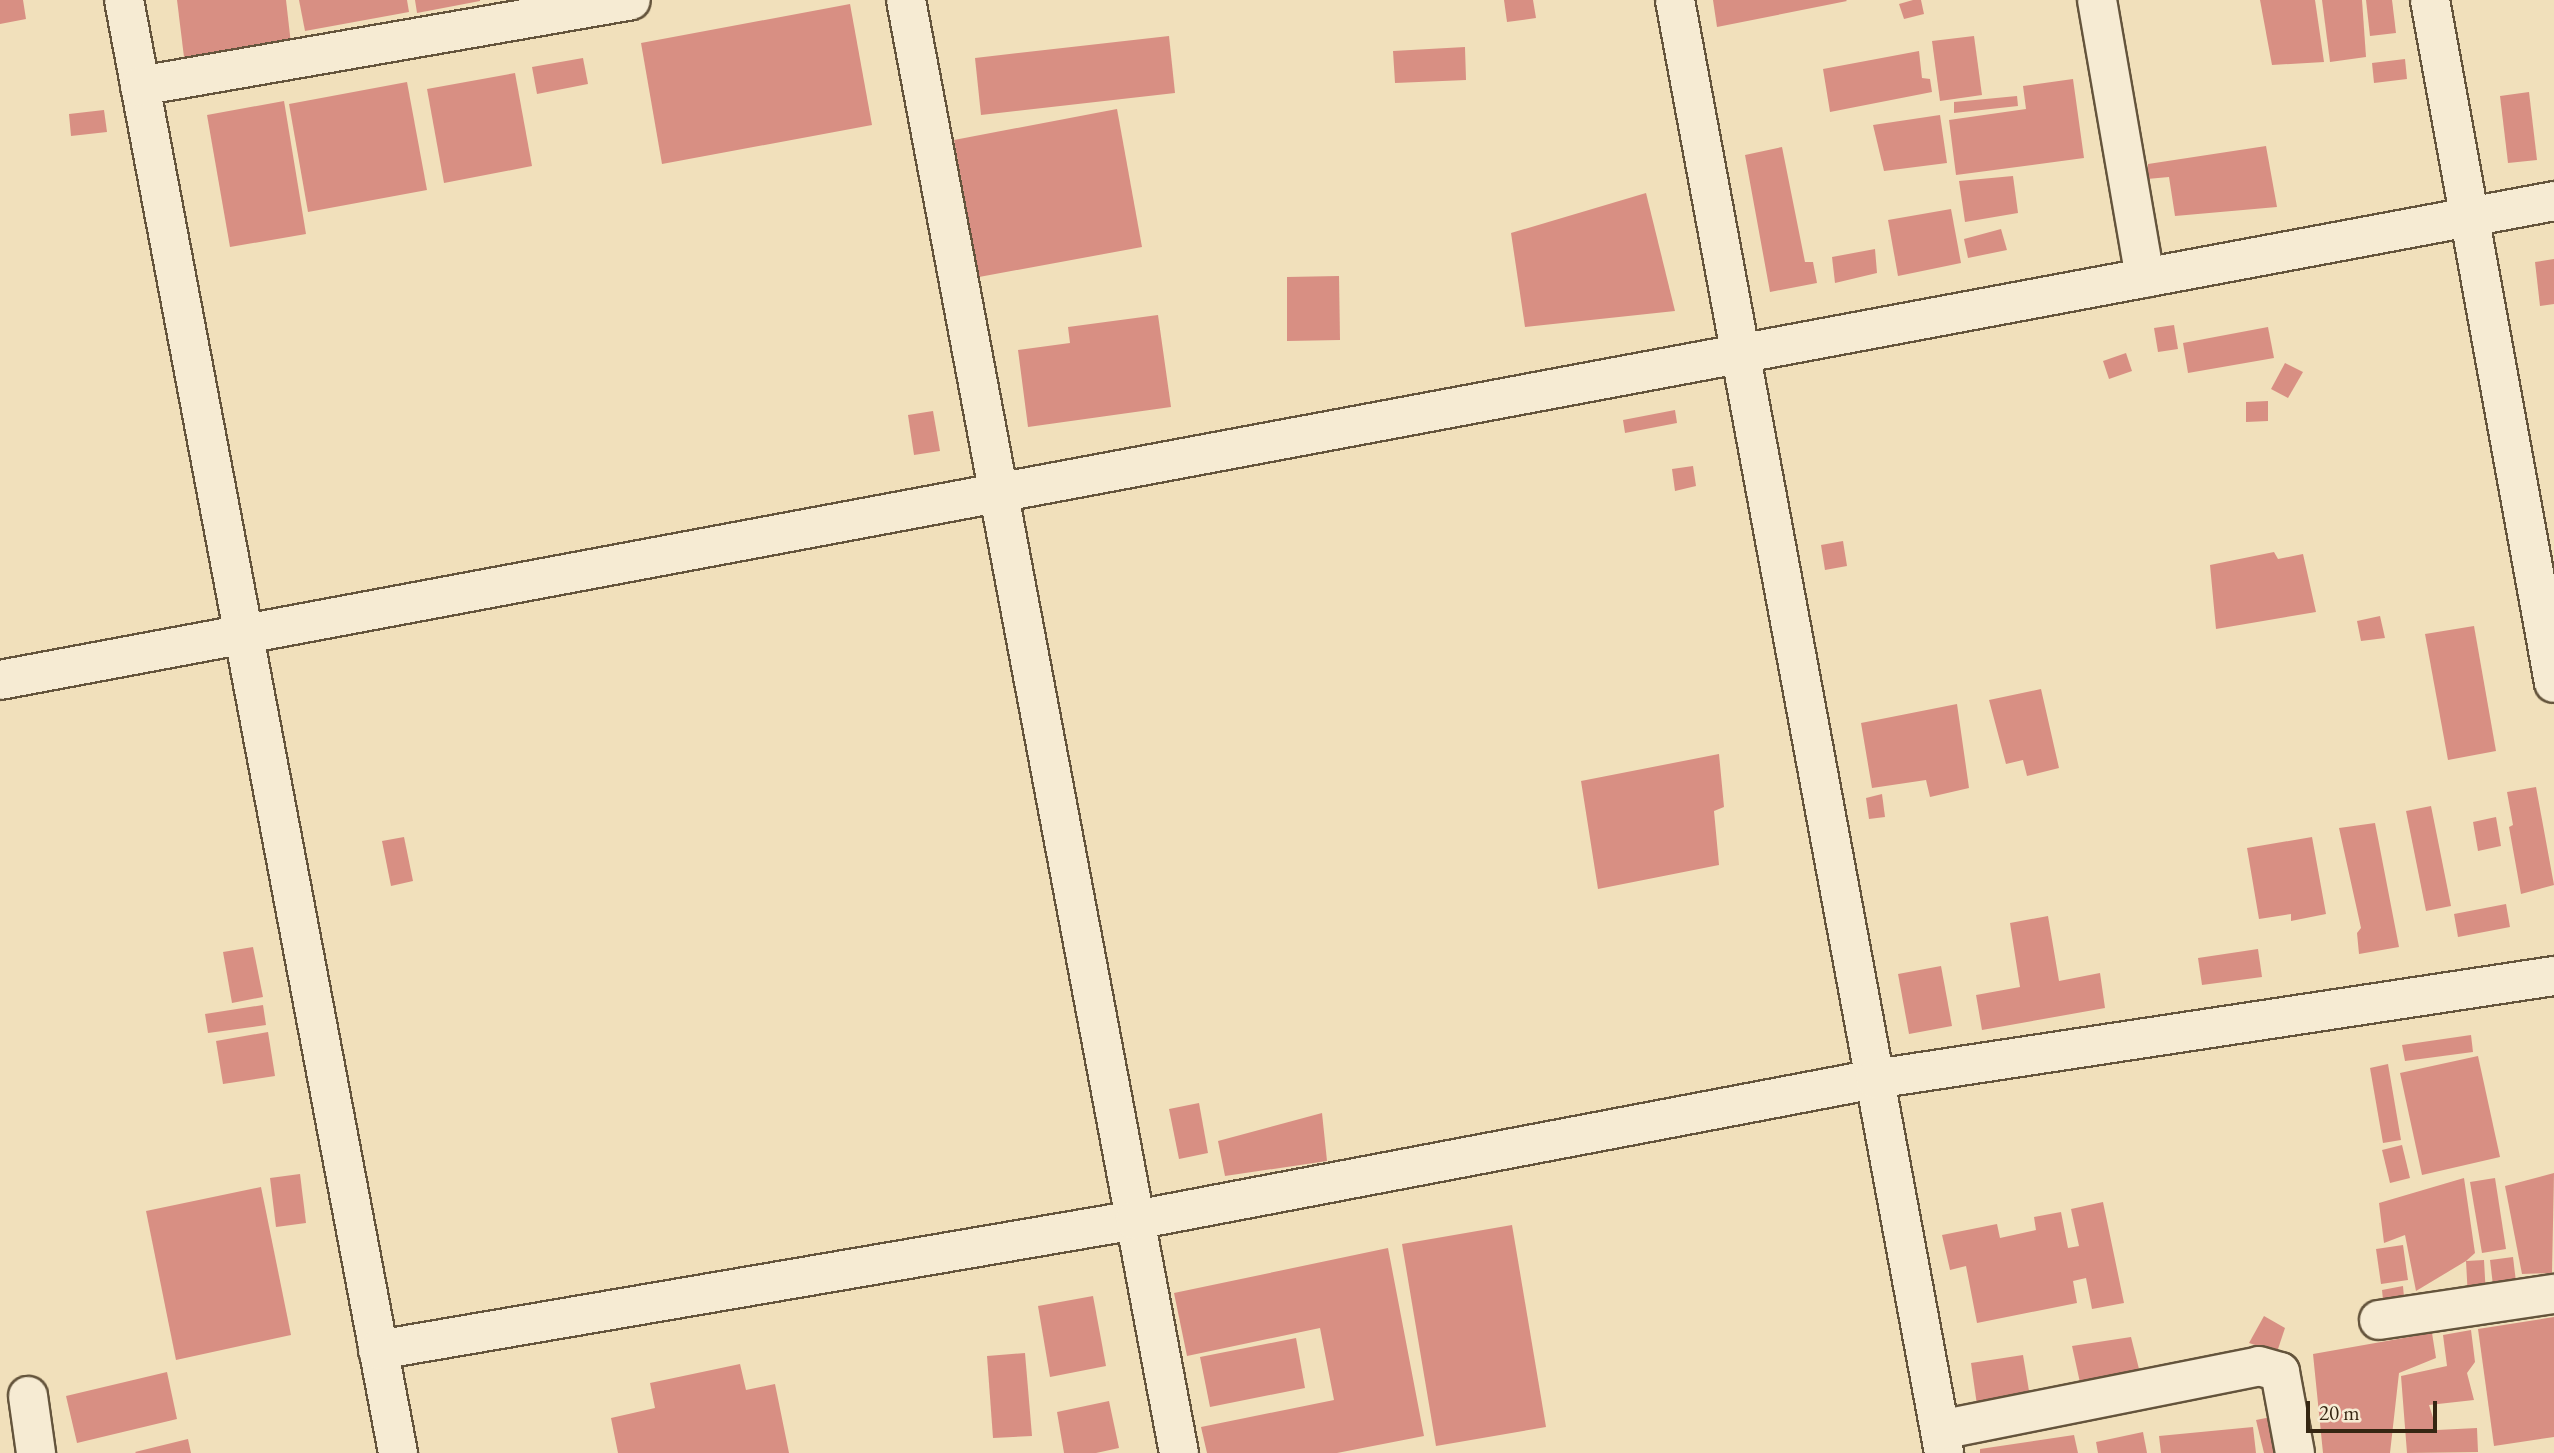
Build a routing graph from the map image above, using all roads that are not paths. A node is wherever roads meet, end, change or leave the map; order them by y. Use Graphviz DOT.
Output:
graph roads {
  1 [pos="124,0"];
  2 [pos="631,0"];
  3 [pos="906,0"];
  4 [pos="1675,0"];
  5 [pos="2097,0"];
  6 [pos="2430,0"];
  7 [pos="140,86"];
  8 [pos="2554,201"];
  9 [pos="2470,218"];
  10 [pos="2145,278"];
  11 [pos="1741,354"];
  12 [pos="999,493"];
  13 [pos="243,634"];
  14 [pos="0,680"];
  15 [pos="2554,683"];
  16 [pos="2554,976"];
  17 [pos="1875,1079"];
  18 [pos="1135,1220"];
  19 [pos="2554,1294"];
  20 [pos="2379,1320"];
  21 [pos="378,1350"];
  22 [pos="28,1396"];
  23 [pos="1942,1442"];
  24 [pos="36,1453"];
  25 [pos="398,1453"];
  26 [pos="1178,1453"];
  27 [pos="2295,1453"];
  1 -- 7 [label="street"];
  2 -- 7 [label="street"];
  3 -- 12 [label="street"];
  4 -- 11 [label="street"];
  5 -- 10 [label="street"];
  6 -- 9 [label="street"];
  7 -- 13 [label="street"];
  8 -- 9 [label="street"];
  9 -- 10 [label="street"];
  9 -- 15 [label="street"];
  10 -- 11 [label="street"];
  11 -- 12 [label="street"];
  11 -- 17 [label="street"];
  12 -- 13 [label="street"];
  12 -- 18 [label="street"];
  13 -- 14 [label="street"];
  13 -- 21 [label="street"];
  16 -- 17 [label="street"];
  17 -- 18 [label="street"];
  17 -- 23 [label="street"];
  18 -- 21 [label="street"];
  18 -- 26 [label="street"];
  19 -- 20 [label="street"];
  21 -- 25 [label="street"];
  22 -- 24 [label="street"];
  23 -- 27 [label="street"];
}
